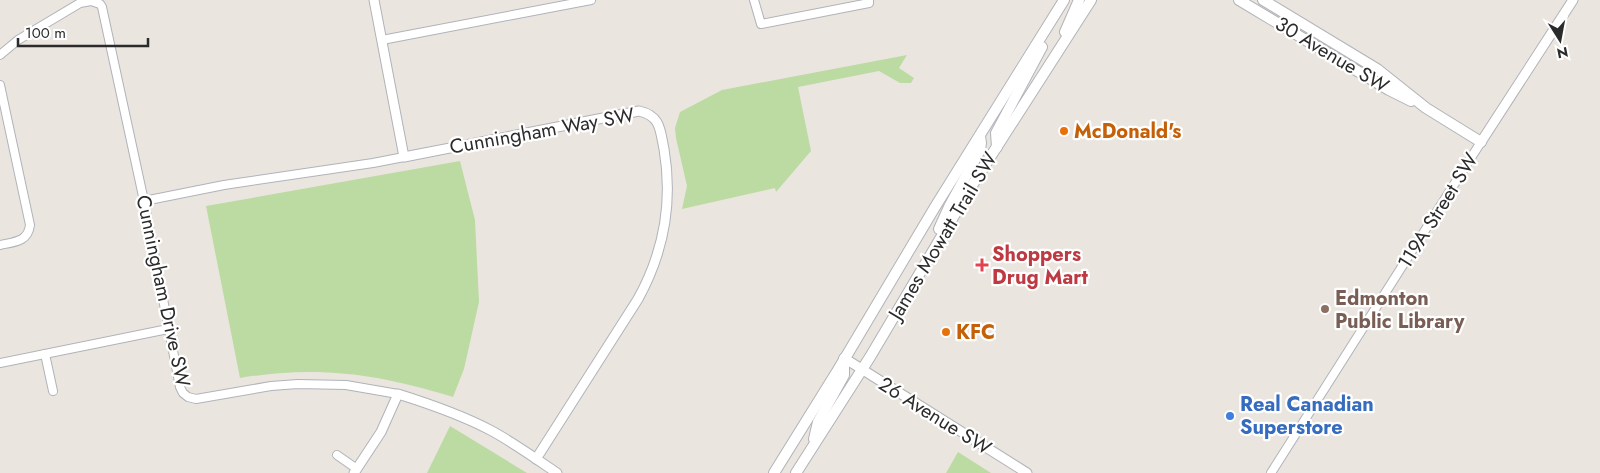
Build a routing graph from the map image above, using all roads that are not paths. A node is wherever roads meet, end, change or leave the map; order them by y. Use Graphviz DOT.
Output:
graph roads {
  1 [pos="374,0"];
  2 [pos="591,0"];
  3 [pos="754,0"];
  4 [pos="869,0"];
  5 [pos="1079,0"];
  6 [pos="1091,0"];
  7 [pos="1239,0"];
  8 [pos="1263,0"];
  9 [pos="1573,0"];
  10 [pos="1063,3"];
  11 [pos="382,40"];
  12 [pos="0,55"];
  13 [pos="1055,56"];
  14 [pos="0,85"];
  15 [pos="1426,108"];
  16 [pos="980,135"];
  17 [pos="1481,142"];
  18 [pos="997,147"];
  19 [pos="404,157"];
  20 [pos="144,201"];
  21 [pos="0,245"];
  22 [pos="922,268"];
  23 [pos="168,329"];
  24 [pos="45,354"];
  25 [pos="844,358"];
  26 [pos="0,363"];
  27 [pos="861,369"];
  28 [pos="53,391"];
  29 [pos="398,394"];
  30 [pos="811,448"];
  31 [pos="337,455"];
  32 [pos="536,459"];
  33 [pos="356,471"];
  34 [pos="557,473"];
  35 [pos="774,473"];
  36 [pos="796,473"];
  37 [pos="1027,473"];
  38 [pos="1271,473"];
  1 -- 11 [label="street"];
  2 -- 11 [label="street"];
  3 -- 4 [label="street"];
  5 -- 13 [label="main road"];
  6 -- 13 [label="main road, James Mowatt Trail SW"];
  7 -- 15 [label="main road, 30 Avenue SW"];
  8 -- 15 [label="main road, 30 Avenue SW"];
  9 -- 17 [label="street, 119A Street SW"];
  10 -- 16 [label="main road, James Mowatt Trail SW"];
  10 -- 18 [label="main road"];
  11 -- 19 [label="street"];
  12 -- 20 [label="street, Cunningham Drive SW"];
  13 -- 18 [label="main road, James Mowatt Trail SW"];
  14 -- 21 [label="street"];
  15 -- 17 [label="main road, 30 Avenue SW"];
  16 -- 22 [label="main road"];
  16 -- 25 [label="main road, James Mowatt Trail SW"];
  17 -- 38 [label="street, 119A Street SW"];
  18 -- 22 [label="main road, James Mowatt Trail SW"];
  19 -- 20 [label="street, Cunningham Way SW"];
  19 -- 32 [label="street, Cunningham Way SW"];
  20 -- 23 [label="street, Cunningham Drive SW"];
  22 -- 27 [label="main road, James Mowatt Trail SW"];
  23 -- 24 [label="street"];
  23 -- 29 [label="street, Cunningham Drive SW"];
  24 -- 26 [label="street"];
  24 -- 28 [label="street"];
  25 -- 27 [label="street, 26 Avenue SW"];
  25 -- 30 [label="main road"];
  25 -- 35 [label="main road, James Mowatt Trail SW"];
  27 -- 30 [label="main road, James Mowatt Trail SW"];
  27 -- 37 [label="street, 26 Avenue SW"];
  29 -- 32 [label="street, Cunningham Drive SW"];
  29 -- 33 [label="street"];
  30 -- 36 [label="main road, James Mowatt Trail SW"];
  31 -- 33 [label="street"];
  32 -- 34 [label="street, Cunningham Drive SW"];
}
